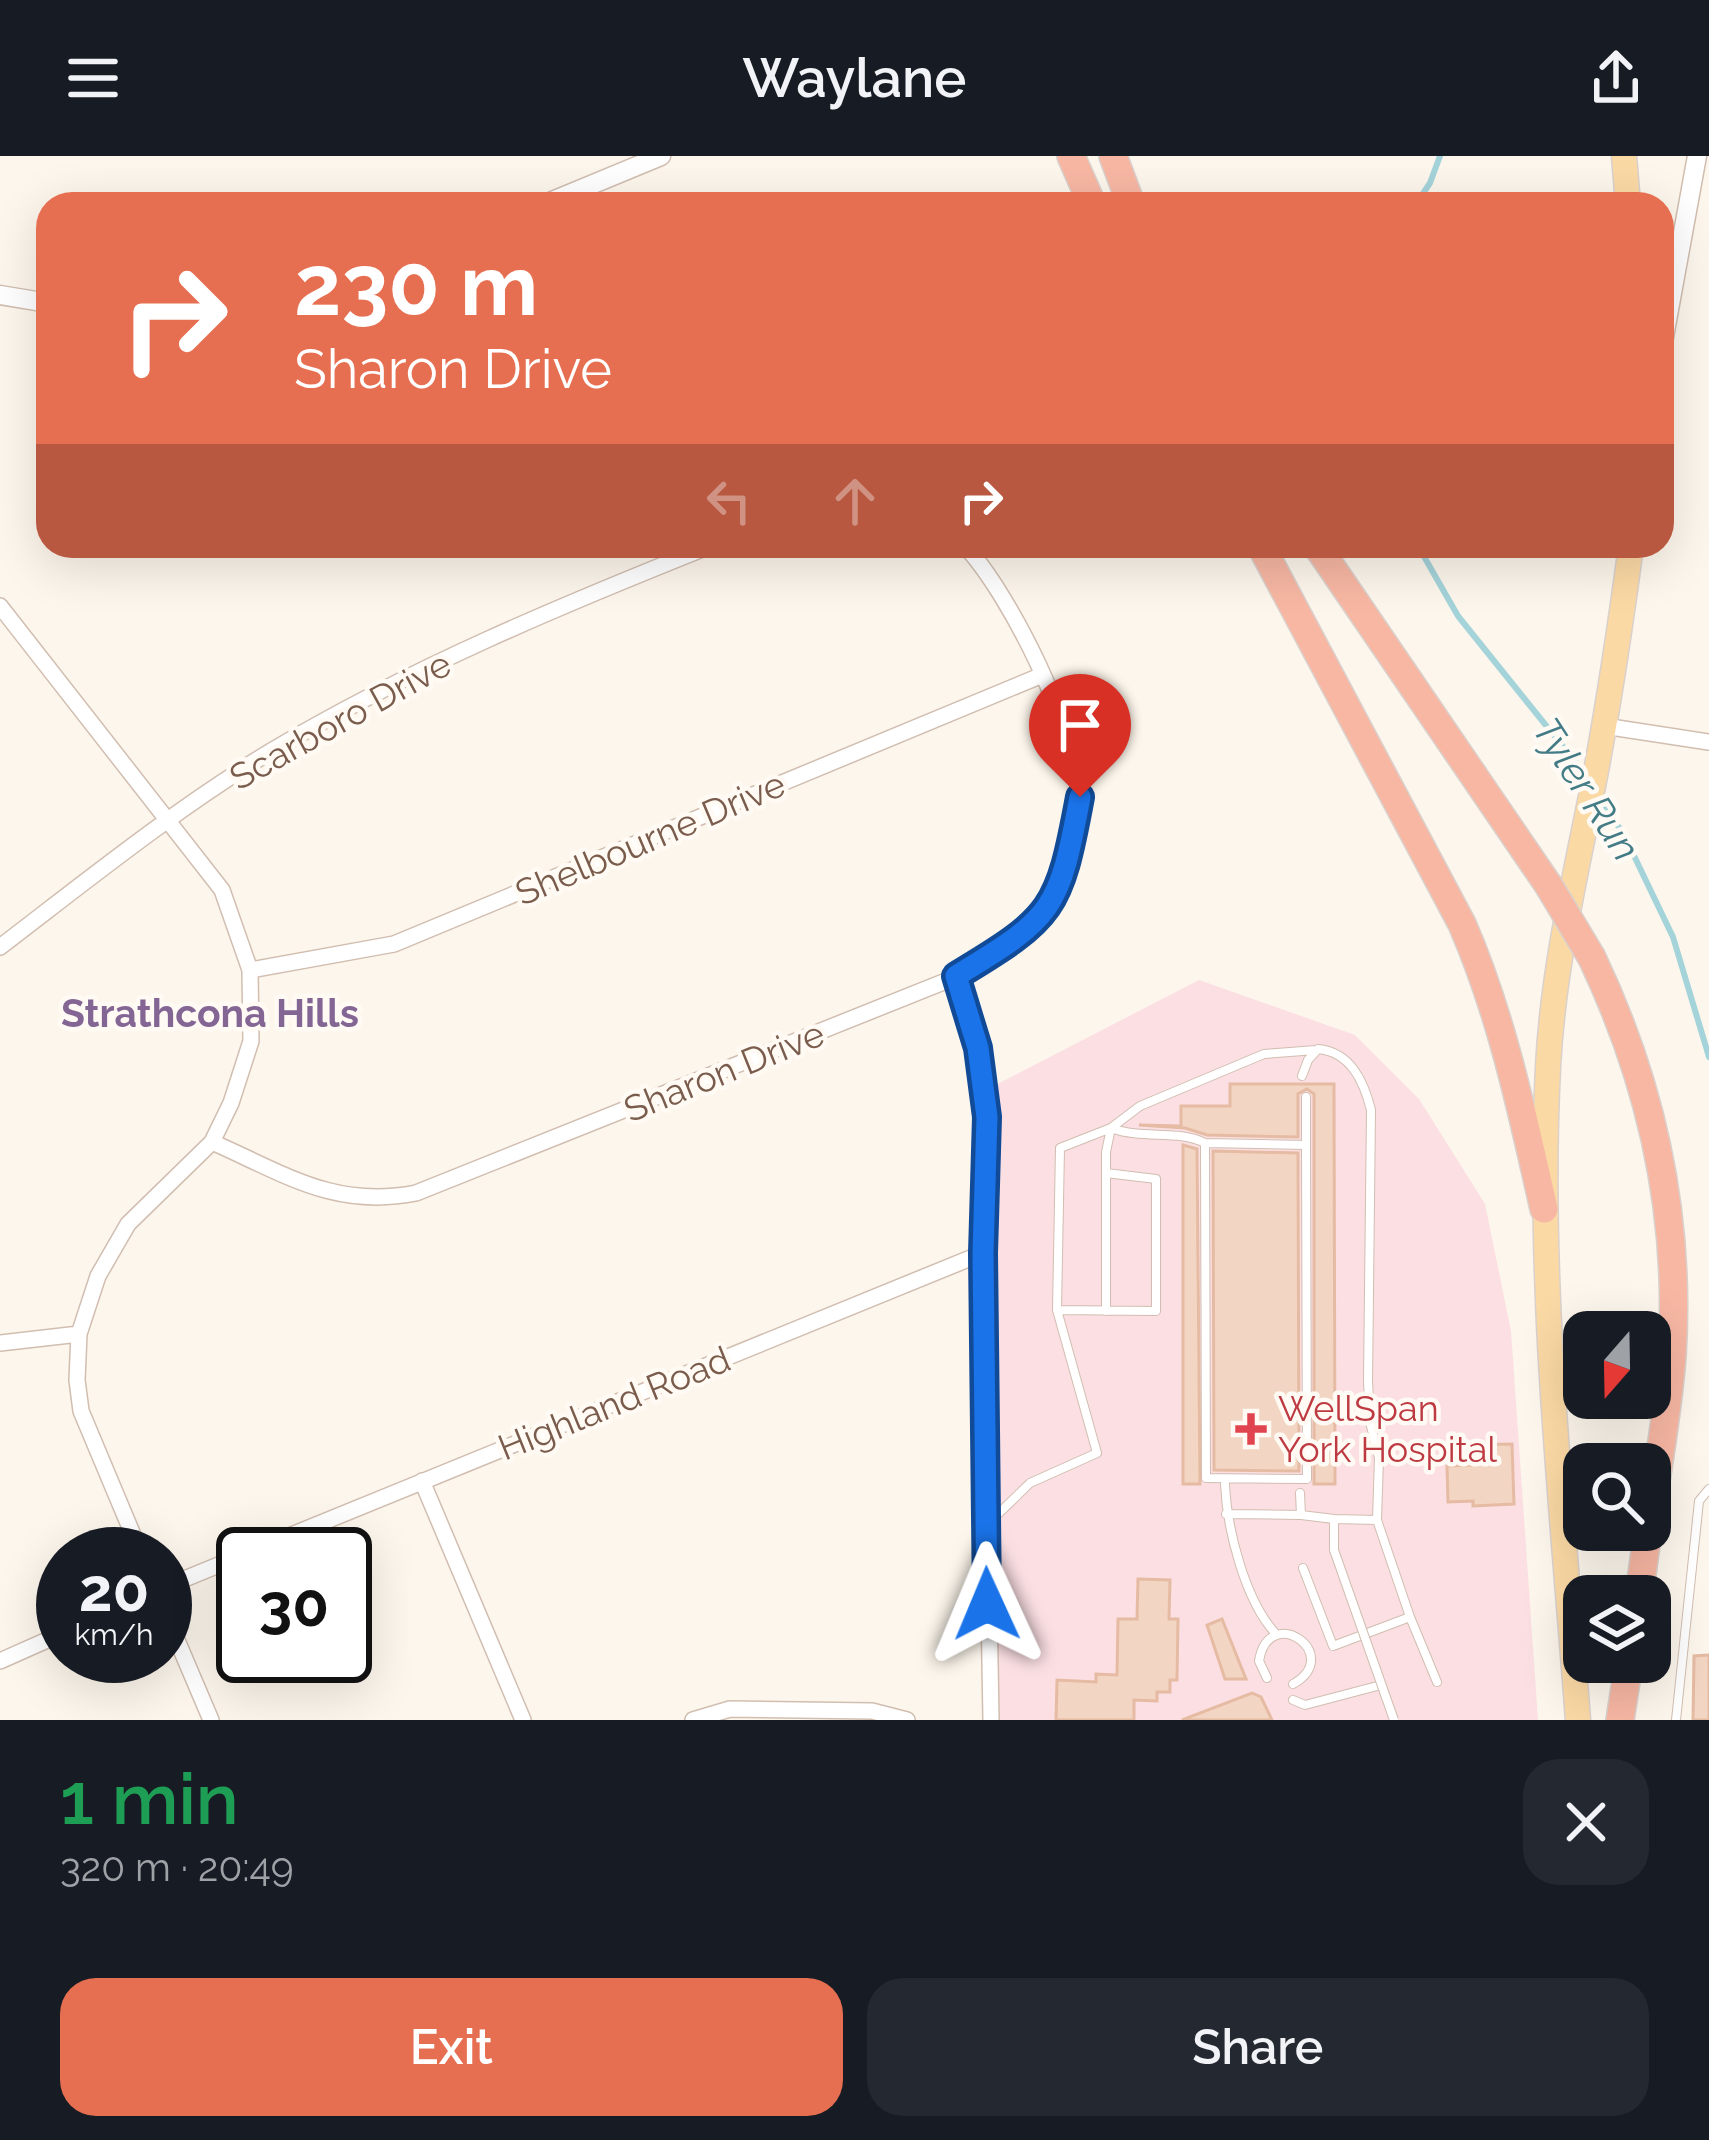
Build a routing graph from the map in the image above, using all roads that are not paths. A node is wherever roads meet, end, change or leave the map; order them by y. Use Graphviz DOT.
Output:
graph roads {
  1 [pos="661,156"];
  2 [pos="1071,156"];
  3 [pos="1113,156"];
  4 [pos="1624,156"];
  5 [pos="1697,156"];
  6 [pos="574,192"];
  7 [pos="1087,192"];
  8 [pos="1126,192"];
  9 [pos="1627,192"];
  10 [pos="1674,282"];
  11 [pos="0,295"];
  12 [pos="36,301"];
  13 [pos="680,558"];
  14 [pos="976,558"];
  15 [pos="1268,558"];
  16 [pos="1325,558"];
  17 [pos="1629,558"];
  18 [pos="0,606"];
  19 [pos="1040,676"];
  20 [pos="1604,726"];
  21 [pos="1709,742"];
  22 [pos="168,820"];
  23 [pos="0,946"];
  24 [pos="250,970"];
  25 [pos="956,976"];
  26 [pos="1318,1049"];
  27 [pos="1302,1076"];
  28 [pos="1306,1096"];
  29 [pos="1111,1128"];
  30 [pos="212,1142"];
  31 [pos="1205,1143"];
  32 [pos="1306,1145"];
  33 [pos="1106,1173"];
  34 [pos="1544,1209"];
  35 [pos="983,1253"];
  36 [pos="1057,1310"];
  37 [pos="1106,1311"];
  38 [pos="79,1334"];
  39 [pos="0,1343"];
  40 [pos="1661,1443"];
  41 [pos="422,1481"];
  42 [pos="1225,1484"];
  43 [pos="1709,1490"];
  44 [pos="1300,1493"];
  45 [pos="1226,1514"];
  46 [pos="1301,1515"];
  47 [pos="1334,1520"];
  48 [pos="1377,1520"];
  49 [pos="130,1527"];
  50 [pos="310,1527"];
  51 [pos="985,1527"];
  52 [pos="1303,1568"];
  53 [pos="1410,1617"];
  54 [pos="1276,1635"];
  55 [pos="36,1645"];
  56 [pos="0,1661"];
  57 [pos="192,1675"];
  58 [pos="1267,1678"];
  59 [pos="1437,1682"];
  60 [pos="1626,1683"];
  61 [pos="1293,1684"];
  62 [pos="1381,1685"];
  63 [pos="1293,1700"];
  64 [pos="211,1720"];
  65 [pos="523,1720"];
  66 [pos="693,1720"];
  67 [pos="907,1720"];
  68 [pos="991,1720"];
  69 [pos="1394,1720"];
  70 [pos="1578,1720"];
  71 [pos="1620,1720"];
  72 [pos="1676,1720"];
  1 -- 6 [label="street"];
  2 -- 7 [label="highway"];
  3 -- 8 [label="highway"];
  4 -- 9 [label="main road"];
  5 -- 10 [label="street"];
  11 -- 12 [label="street"];
  13 -- 22 [label="street, Scarboro Drive"];
  14 -- 19 [label="street"];
  15 -- 34 [label="highway"];
  16 -- 40 [label="highway, bridge"];
  17 -- 20 [label="main road"];
  18 -- 22 [label="street"];
  19 -- 24 [label="street, Shelbourne Drive"];
  19 -- 25 [label="street, Sharon Drive"];
  20 -- 21 [label="street"];
  20 -- 34 [label="main road"];
  22 -- 23 [label="street, Scarboro Drive"];
  22 -- 24 [label="street"];
  24 -- 30 [label="street"];
  25 -- 30 [label="street, Sharon Drive"];
  25 -- 35 [label="street"];
  26 -- 27 [label="lane"];
  26 -- 29 [label="lane"];
  26 -- 48 [label="lane"];
  28 -- 32 [label="lane"];
  29 -- 31 [label="lane"];
  29 -- 33 [label="lane"];
  29 -- 36 [label="lane"];
  30 -- 38 [label="street"];
  31 -- 32 [label="lane"];
  31 -- 32 [label="lane"];
  33 -- 37 [label="lane"];
  33 -- 37 [label="lane"];
  34 -- 70 [label="main road"];
  35 -- 41 [label="street, Highland Road"];
  35 -- 51 [label="street"];
  36 -- 37 [label="lane"];
  36 -- 51 [label="lane"];
  38 -- 39 [label="street"];
  38 -- 49 [label="street"];
  41 -- 50 [label="street, Highland Road"];
  41 -- 65 [label="street"];
  42 -- 45 [label="lane"];
  43 -- 72 [label="lane"];
  44 -- 46 [label="lane"];
  45 -- 46 [label="lane"];
  45 -- 54 [label="lane"];
  46 -- 47 [label="lane"];
  47 -- 48 [label="lane"];
  47 -- 62 [label="lane, bridge"];
  48 -- 53 [label="lane"];
  51 -- 68 [label="street"];
  52 -- 53 [label="lane"];
  53 -- 59 [label="lane"];
  54 -- 58 [label="lane"];
  54 -- 61 [label="lane"];
  55 -- 56 [label="street"];
  57 -- 64 [label="street"];
  60 -- 71 [label="highway"];
  62 -- 63 [label="lane"];
  62 -- 69 [label="lane, bridge"];
  66 -- 67 [label="street"];
}
